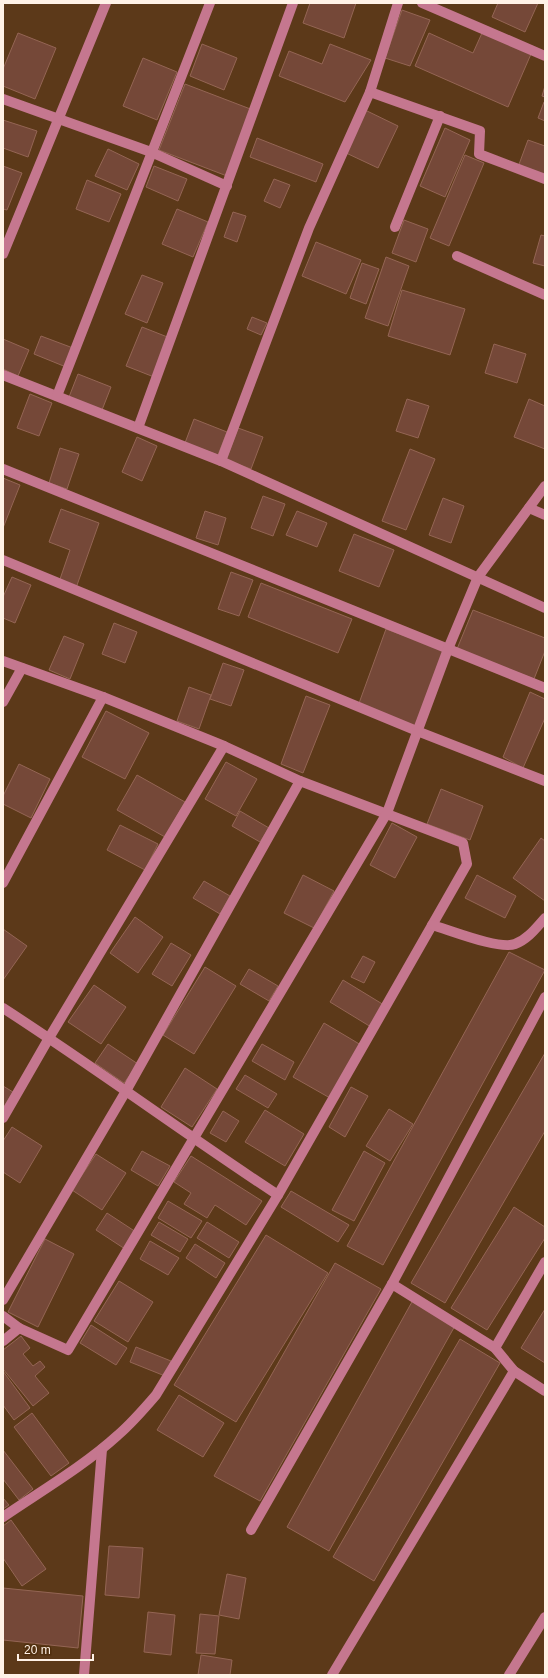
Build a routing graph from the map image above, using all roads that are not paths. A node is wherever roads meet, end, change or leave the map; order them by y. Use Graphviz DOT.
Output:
graph roads {
  1 [pos="106,3"];
  2 [pos="210,3"];
  3 [pos="293,3"];
  4 [pos="398,3"];
  5 [pos="422,3"];
  6 [pos="545,56"];
  7 [pos="370,92"];
  8 [pos="3,99"];
  9 [pos="440,116"];
  10 [pos="58,119"];
  11 [pos="151,152"];
  12 [pos="545,179"];
  13 [pos="227,186"];
  14 [pos="395,227"];
  15 [pos="3,254"];
  16 [pos="457,256"];
  17 [pos="545,295"];
  18 [pos="3,375"];
  19 [pos="57,396"];
  20 [pos="138,428"];
  21 [pos="221,460"];
  22 [pos="3,469"];
  23 [pos="545,486"];
  24 [pos="529,508"];
  25 [pos="545,515"];
  26 [pos="3,560"];
  27 [pos="478,577"];
  28 [pos="545,608"];
  29 [pos="448,649"];
  30 [pos="3,661"];
  31 [pos="22,668"];
  32 [pos="545,688"];
  33 [pos="103,697"];
  34 [pos="3,702"];
  35 [pos="417,731"];
  36 [pos="224,746"];
  37 [pos="300,781"];
  38 [pos="545,781"];
  39 [pos="387,813"];
  40 [pos="3,883"];
  41 [pos="545,918"];
  42 [pos="432,925"];
  43 [pos="545,997"];
  44 [pos="3,1008"];
  45 [pos="49,1038"];
  46 [pos="126,1091"];
  47 [pos="3,1118"];
  48 [pos="193,1139"];
  49 [pos="278,1195"];
  50 [pos="545,1262"];
  51 [pos="392,1284"];
  52 [pos="3,1300"];
  53 [pos="3,1316"];
  54 [pos="19,1328"];
  55 [pos="3,1341"];
  56 [pos="496,1348"];
  57 [pos="514,1372"];
  58 [pos="545,1391"];
  59 [pos="102,1449"];
  60 [pos="3,1517"];
  61 [pos="250,1530"];
  62 [pos="545,1617"];
  63 [pos="84,1675"];
  64 [pos="332,1675"];
  65 [pos="509,1675"];
  1 -- 10 [label="street"];
  2 -- 11 [label="street"];
  3 -- 13 [label="street"];
  4 -- 7 [label="street"];
  5 -- 6 [label="street"];
  7 -- 9 [label="street"];
  7 -- 21 [label="street"];
  8 -- 10 [label="street"];
  9 -- 12 [label="street"];
  9 -- 14 [label="street"];
  10 -- 11 [label="street"];
  10 -- 15 [label="street"];
  11 -- 13 [label="street"];
  11 -- 19 [label="street"];
  13 -- 20 [label="street"];
  16 -- 17 [label="street"];
  18 -- 19 [label="street"];
  19 -- 20 [label="street"];
  20 -- 21 [label="street"];
  21 -- 27 [label="street"];
  22 -- 29 [label="street"];
  23 -- 24 [label="street"];
  24 -- 25 [label="street"];
  24 -- 27 [label="street"];
  26 -- 35 [label="street"];
  27 -- 28 [label="street"];
  27 -- 29 [label="street"];
  29 -- 32 [label="street"];
  29 -- 35 [label="street"];
  30 -- 31 [label="street"];
  31 -- 33 [label="street"];
  31 -- 34 [label="street"];
  33 -- 36 [label="street"];
  33 -- 40 [label="street"];
  35 -- 38 [label="street"];
  35 -- 39 [label="street"];
  36 -- 37 [label="street"];
  36 -- 45 [label="street"];
  37 -- 39 [label="street"];
  37 -- 46 [label="street"];
  39 -- 42 [label="street"];
  39 -- 48 [label="street"];
  41 -- 42 [label="street"];
  42 -- 49 [label="street"];
  43 -- 51 [label="street"];
  44 -- 45 [label="street"];
  45 -- 46 [label="street"];
  45 -- 47 [label="street"];
  46 -- 48 [label="street"];
  46 -- 52 [label="street"];
  48 -- 49 [label="street"];
  48 -- 54 [label="street"];
  49 -- 59 [label="street"];
  50 -- 56 [label="street"];
  51 -- 56 [label="street"];
  51 -- 61 [label="street"];
  53 -- 54 [label="street"];
  54 -- 55 [label="street"];
  56 -- 57 [label="street"];
  57 -- 58 [label="street"];
  57 -- 64 [label="street"];
  59 -- 60 [label="street"];
  59 -- 63 [label="street"];
  62 -- 65 [label="street"];
}
